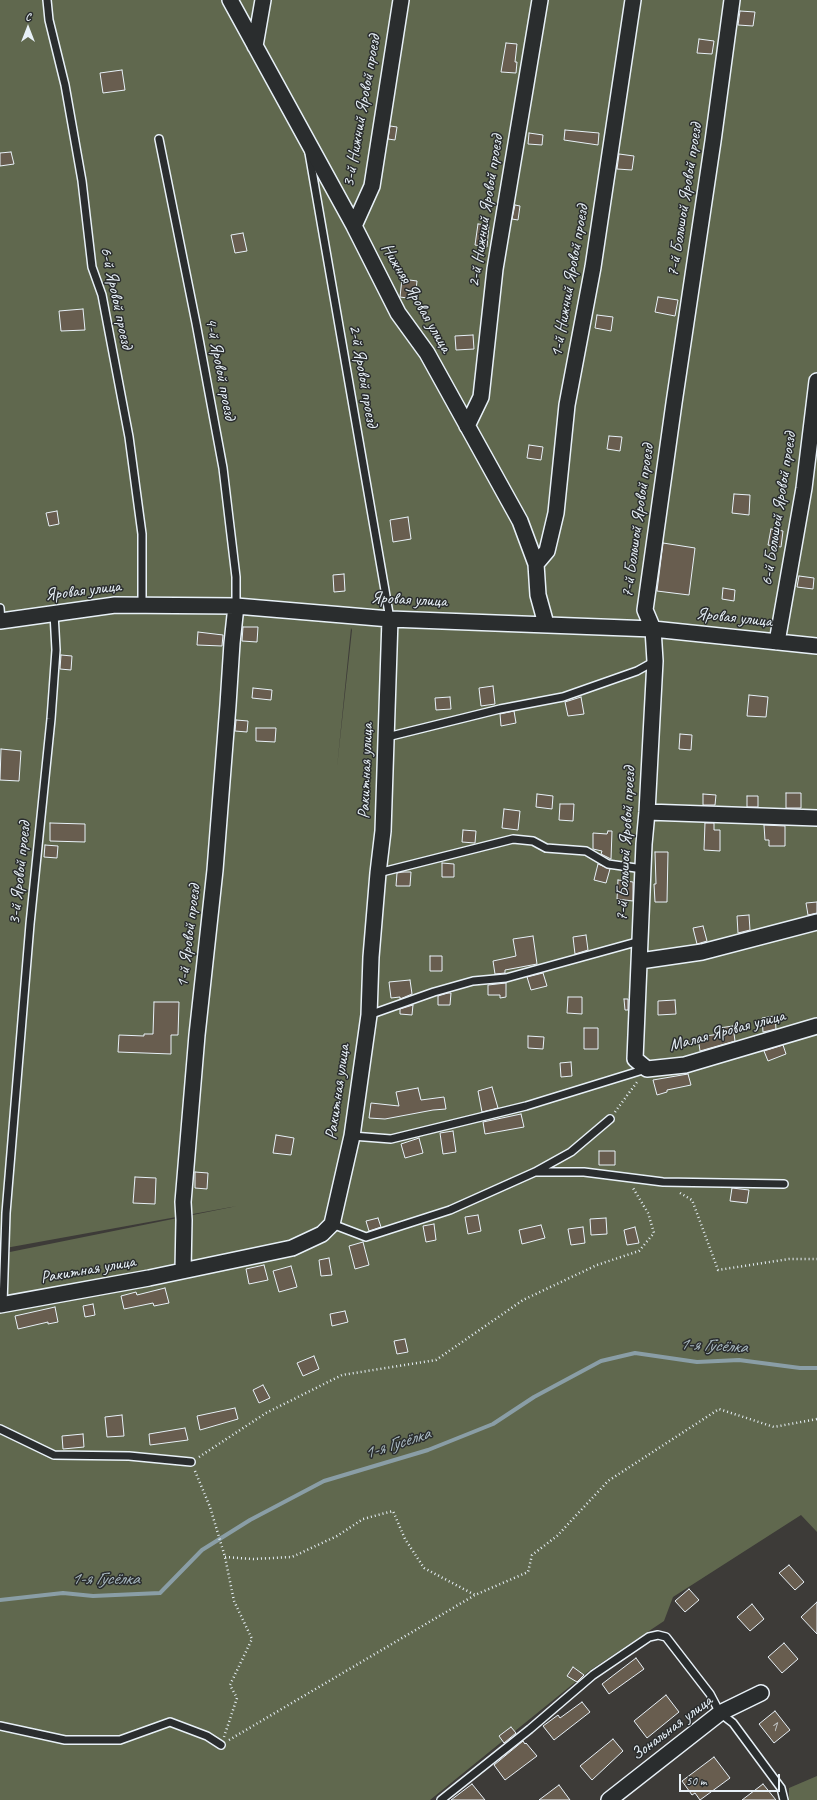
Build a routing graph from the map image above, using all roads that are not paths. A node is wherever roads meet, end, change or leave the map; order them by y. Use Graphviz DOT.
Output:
graph roads {
  1 [pos="47,0"];
  2 [pos="230,0"];
  3 [pos="263,0"];
  4 [pos="401,0"];
  5 [pos="540,0"];
  6 [pos="633,0"];
  7 [pos="732,0"];
  8 [pos="255,46"];
  9 [pos="159,139"];
  10 [pos="306,139"];
  11 [pos="354,226"];
  12 [pos="817,382"];
  13 [pos="466,426"];
  14 [pos="536,564"];
  15 [pos="142,605"];
  16 [pos="236,606"];
  17 [pos="54,613"];
  18 [pos="0,616"];
  19 [pos="390,619"];
  20 [pos="546,624"];
  21 [pos="653,628"];
  22 [pos="777,642"];
  23 [pos="817,646"];
  24 [pos="655,661"];
  25 [pos="387,737"];
  26 [pos="647,812"];
  27 [pos="817,818"];
  28 [pos="644,869"];
  29 [pos="378,873"];
  30 [pos="817,922"];
  31 [pos="640,941"];
  32 [pos="640,961"];
  33 [pos="368,1015"];
  34 [pos="816,1028"];
  35 [pos="647,1069"];
  36 [pos="610,1119"];
  37 [pos="352,1136"];
  38 [pos="535,1172"];
  39 [pos="784,1184"];
  40 [pos="332,1224"];
  41 [pos="183,1270"];
  42 [pos="1,1305"];
  43 [pos="0,1429"];
  44 [pos="191,1462"];
  45 [pos="761,1693"];
  46 [pos="720,1713"];
  47 [pos="0,1726"];
  48 [pos="222,1745"];
  49 [pos="441,1800"];
  50 [pos="609,1800"];
  51 [pos="784,1800"];
  1 -- 15 [label="lane, 6-й Яровой проезд"];
  2 -- 8 [label="street, Нижняя Яровая улица"];
  3 -- 8 [label="street"];
  4 -- 11 [label="street, 3-й Нижний Яровой проезд"];
  5 -- 13 [label="street, 2-й Нижний Яровой проезд"];
  6 -- 14 [label="street, 1-й Нижний Яровой проезд"];
  7 -- 21 [label="street, 7-й Большой Яровой проезд"];
  8 -- 10 [label="street, Нижняя Яровая улица"];
  9 -- 16 [label="lane, 4-й Яровой проезд"];
  10 -- 11 [label="street, Нижняя Яровая улица"];
  10 -- 19 [label="lane, 2-й Яровой проезд"];
  11 -- 13 [label="street, Нижняя Яровая улица"];
  12 -- 22 [label="street, 6-й Большой Яровой проезд"];
  13 -- 14 [label="street, Нижняя Яровая улица"];
  14 -- 20 [label="street, Нижняя Яровая улица"];
  15 -- 16 [label="street, Яровая улица"];
  15 -- 17 [label="street, Яровая улица"];
  16 -- 19 [label="street, Яровая улица"];
  16 -- 41 [label="street, 1-й Яровой проезд"];
  17 -- 18 [label="street, Яровая улица"];
  17 -- 42 [label="lane, 3-й Яровой проезд"];
  19 -- 20 [label="street, Яровая улица"];
  19 -- 25 [label="street, Ракитная улица"];
  20 -- 21 [label="street, Яровая улица"];
  21 -- 22 [label="street, Яровая улица"];
  21 -- 24 [label="street, 7-й Большой Яровой проезд"];
  22 -- 23 [label="street, Яровая улица"];
  24 -- 25 [label="lane"];
  24 -- 26 [label="street, 7-й Большой Яровой проезд"];
  25 -- 29 [label="street, Ракитная улица"];
  26 -- 27 [label="street"];
  26 -- 28 [label="street, 7-й Большой Яровой проезд"];
  28 -- 29 [label="lane"];
  28 -- 31 [label="street, 7-й Большой Яровой проезд"];
  29 -- 33 [label="street, Ракитная улица"];
  30 -- 32 [label="street"];
  31 -- 32 [label="street, 7-й Большой Яровой проезд"];
  31 -- 33 [label="lane"];
  32 -- 35 [label="street, 7-й Большой Яровой проезд"];
  33 -- 37 [label="street, Ракитная улица"];
  34 -- 35 [label="street, Малая Яровая улица"];
  35 -- 37 [label="lane"];
  36 -- 38 [label="lane"];
  37 -- 40 [label="street, Ракитная улица"];
  38 -- 39 [label="lane"];
  38 -- 40 [label="lane"];
  40 -- 41 [label="street, Ракитная улица"];
  41 -- 42 [label="street, Ракитная улица"];
  43 -- 44 [label="lane"];
  45 -- 46 [label="street, Зональная улица"];
  46 -- 49 [label="lane"];
  46 -- 50 [label="street, Зональная улица"];
  46 -- 51 [label="lane"];
  47 -- 48 [label="lane"];
}
